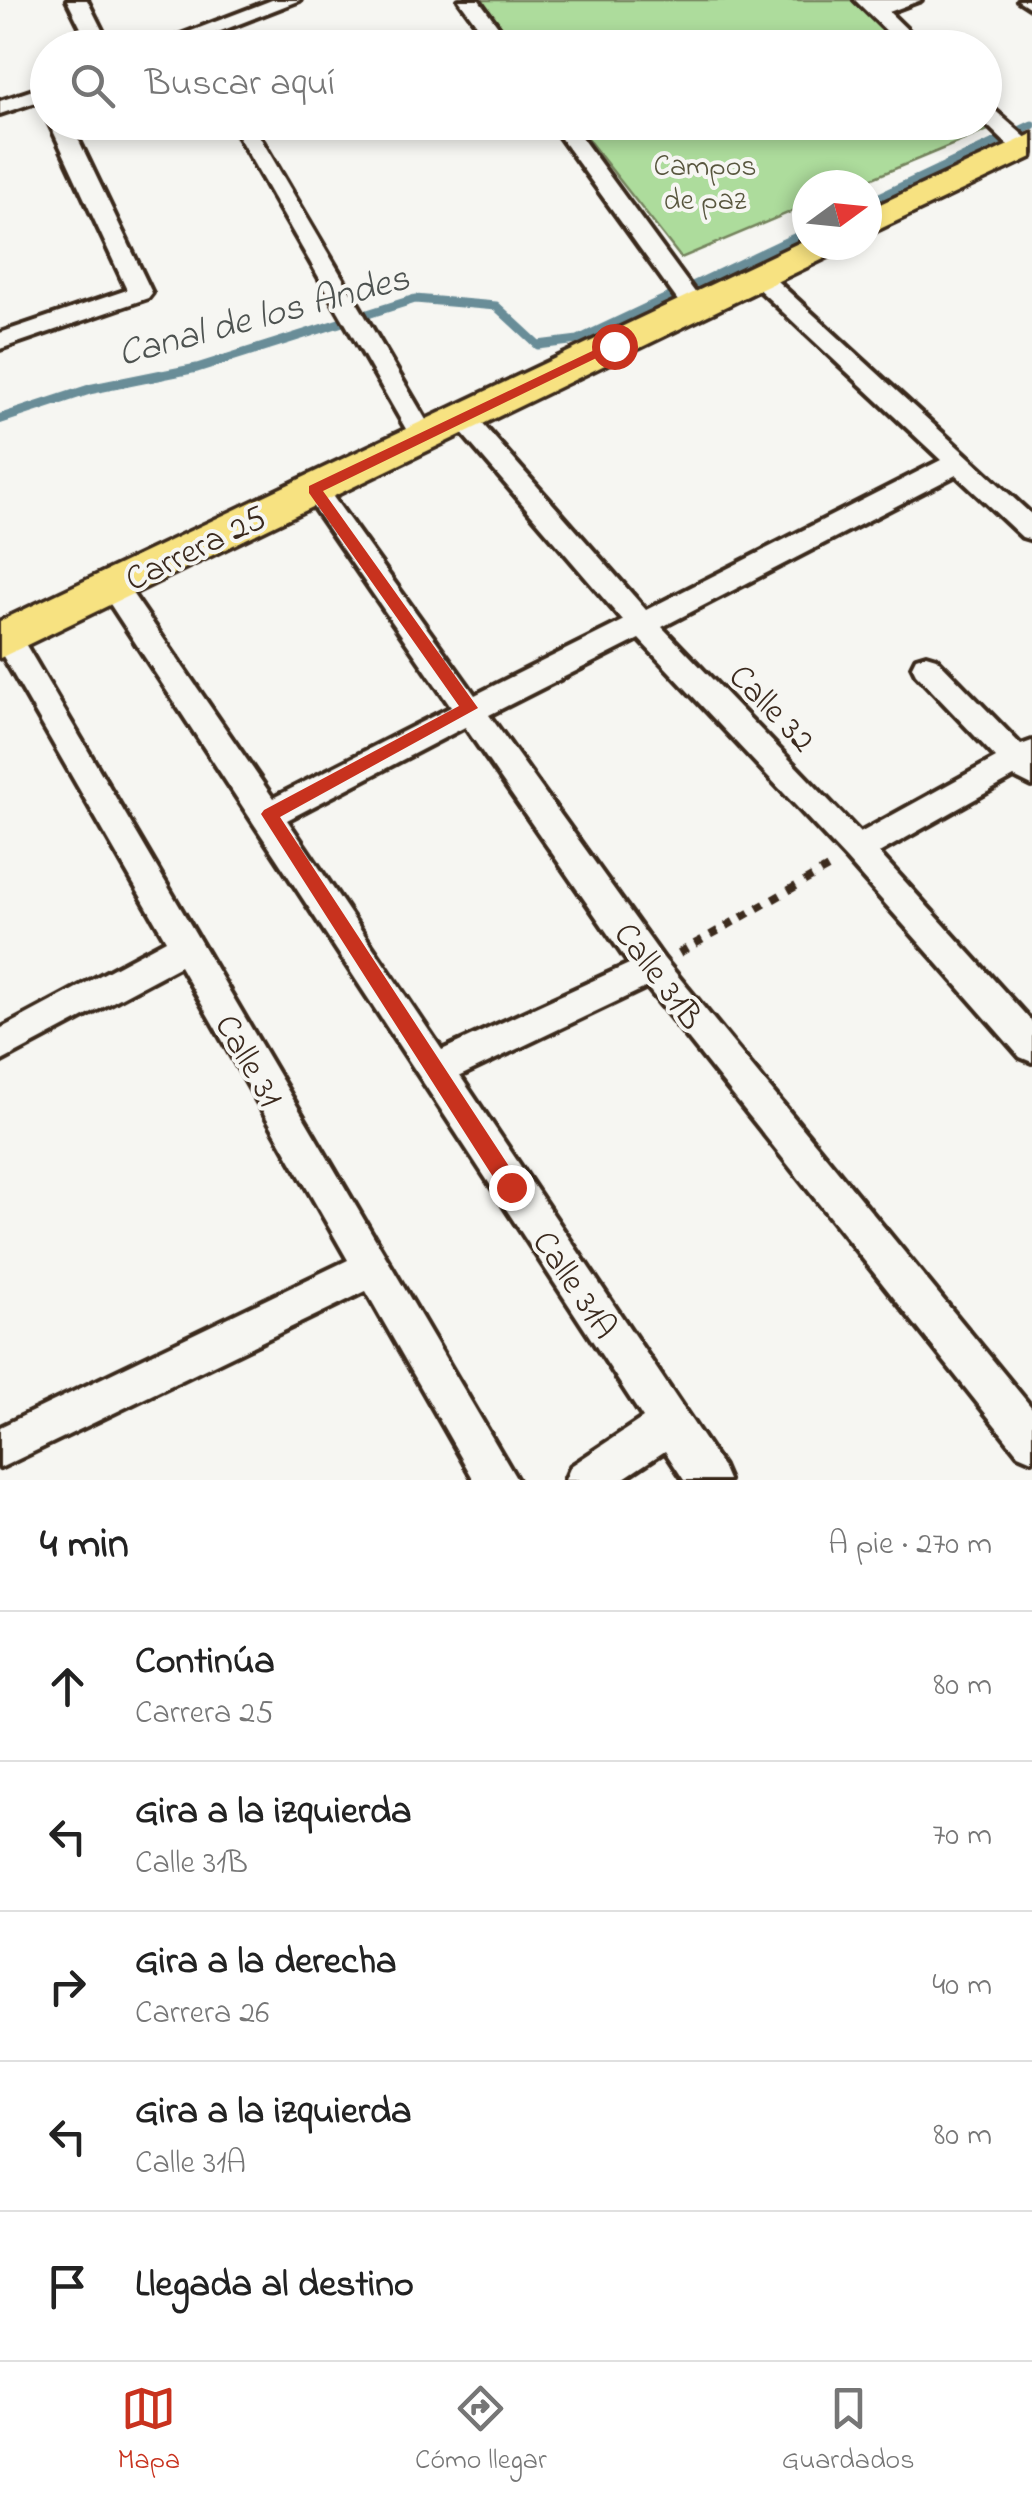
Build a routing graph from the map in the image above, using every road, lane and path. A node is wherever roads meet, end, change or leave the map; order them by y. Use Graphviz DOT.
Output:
graph roads {
  1 [pos="77,0"];
  2 [pos="290,0"];
  3 [pos="469,0"];
  4 [pos="911,0"];
  5 [pos="870,5"];
  6 [pos="253,6"];
  7 [pos="92,30"];
  8 [pos="211,30"];
  9 [pos="491,30"];
  10 [pos="897,30"];
  11 [pos="30,100"];
  12 [pos="0,108"];
  13 [pos="1002,126"];
  14 [pos="67,140"];
  15 [pos="250,140"];
  16 [pos="572,140"];
  17 [pos="1028,146"];
  18 [pos="882,217"];
  19 [pos="792,260"];
  20 [pos="758,276"];
  21 [pos="694,307"];
  22 [pos="0,341"];
  23 [pos="463,418"];
  24 [pos="423,438"];
  25 [pos="961,461"];
  26 [pos="314,490"];
  27 [pos="1032,530"];
  28 [pos="113,586"];
  29 [pos="642,624"];
  30 [pos="3,640"];
  31 [pos="926,666"];
  32 [pos="470,708"];
  33 [pos="1027,764"];
  34 [pos="270,814"];
  35 [pos="858,850"];
  36 [pos="184,947"];
  37 [pos="652,969"];
  38 [pos="0,1046"];
  39 [pos="1032,1046"];
  40 [pos="434,1072"];
  41 [pos="372,1268"];
  42 [pos="1025,1416"];
  43 [pos="670,1424"];
  44 [pos="0,1448"];
  45 [pos="497,1480"];
  46 [pos="585,1480"];
  47 [pos="708,1480"];
  1 -- 7 [label="street"];
  2 -- 6 [label="street"];
  3 -- 9 [label="street"];
  4 -- 5 [label="street"];
  5 -- 10 [label="street"];
  6 -- 8 [label="street"];
  11 -- 12 [label="street"];
  13 -- 17 [label="street"];
  14 -- 22 [label="street"];
  15 -- 24 [label="street"];
  16 -- 21 [label="street"];
  17 -- 18 [label="main road"];
  19 -- 20 [label="main road, Carrera 25"];
  20 -- 21 [label="main road, Carrera 25"];
  20 -- 25 [label="street"];
  21 -- 23 [label="main road, Carrera 25"];
  23 -- 24 [label="main road, Carrera 25"];
  23 -- 29 [label="street, Calle 32"];
  24 -- 26 [label="main road, Carrera 25"];
  25 -- 27 [label="street"];
  25 -- 29 [label="street"];
  26 -- 28 [label="main road, Carrera 25"];
  26 -- 32 [label="street, Calle 31B"];
  28 -- 30 [label="main road, Carrera 25"];
  28 -- 34 [label="street, Calle 31A"];
  29 -- 32 [label="street"];
  29 -- 35 [label="street, Calle 32"];
  30 -- 36 [label="street, Calle 31"];
  31 -- 33 [label="street"];
  32 -- 34 [label="street"];
  32 -- 37 [label="street, Calle 31B"];
  33 -- 35 [label="street"];
  34 -- 40 [label="street, Calle 31A"];
  35 -- 37 [label="path"];
  35 -- 39 [label="street, Calle 32"];
  36 -- 38 [label="street"];
  36 -- 41 [label="street, Calle 31"];
  37 -- 40 [label="street"];
  37 -- 42 [label="street, Calle 31B"];
  40 -- 43 [label="street, Calle 31A"];
  41 -- 44 [label="street"];
  41 -- 45 [label="street, Calle 31"];
  43 -- 46 [label="street"];
  43 -- 47 [label="street, Calle 31A"];
}
